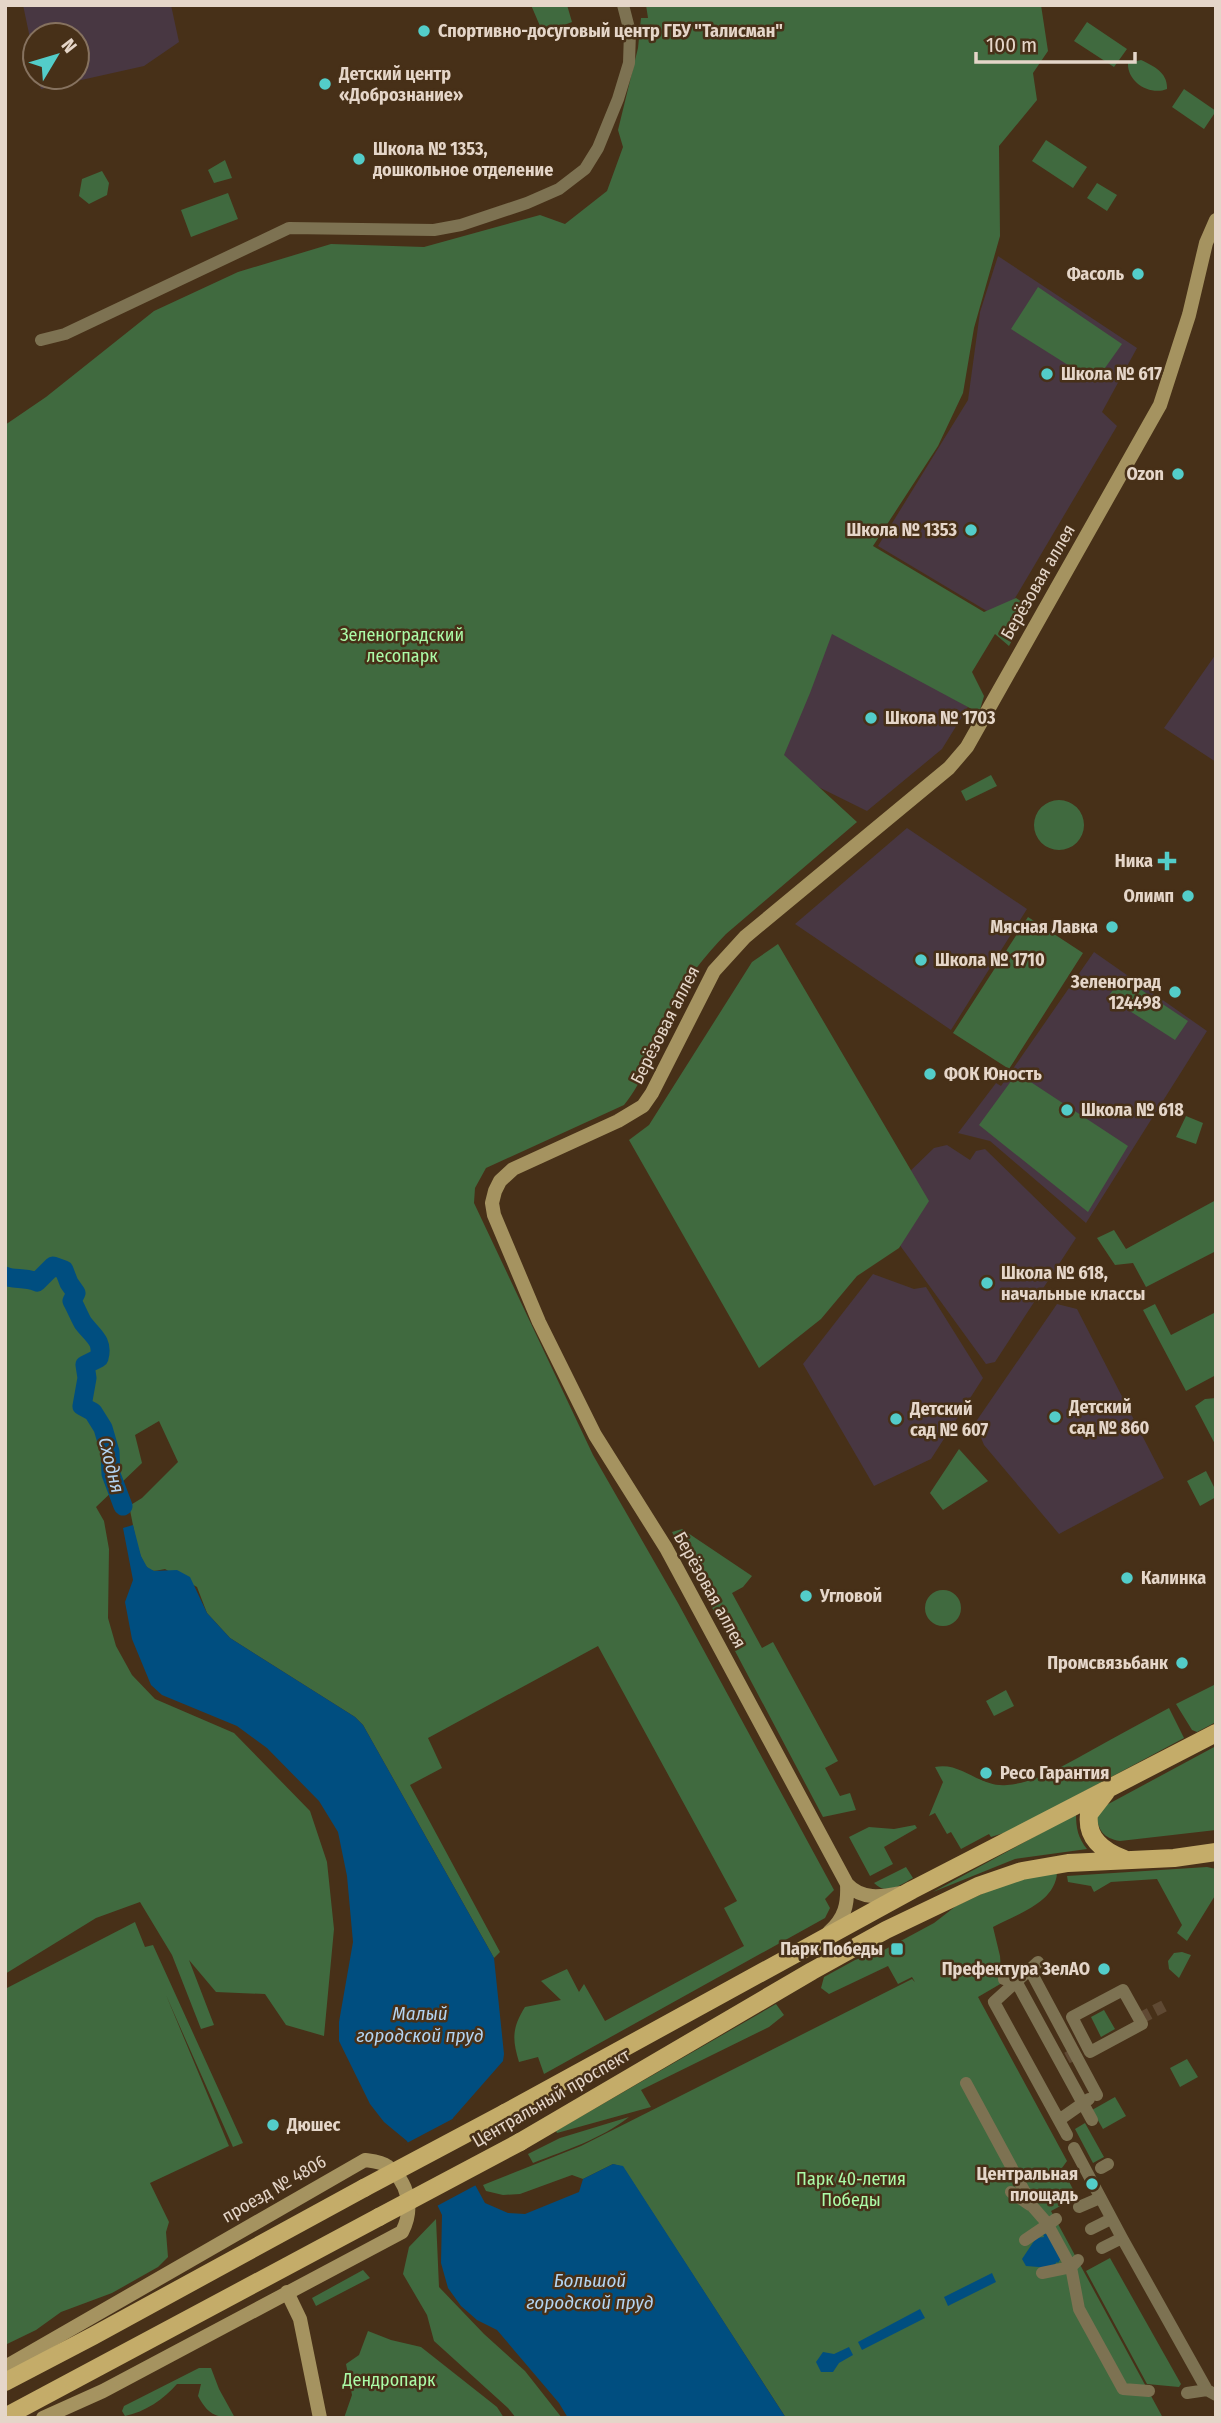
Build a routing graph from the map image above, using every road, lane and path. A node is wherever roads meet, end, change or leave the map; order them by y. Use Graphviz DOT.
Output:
graph roads {
  1 [pos="623,5"];
  2 [pos="1216,220"];
  3 [pos="41,340"];
  4 [pos="1216,1733"];
  5 [pos="1114,1786"];
  6 [pos="1213,1853"];
  7 [pos="1130,1861"];
  8 [pos="847,1884"];
  9 [pos="912,1890"];
  10 [pos="817,1943"];
  11 [pos="1004,1973"];
  12 [pos="1017,1983"];
  13 [pos="1088,2047"];
  14 [pos="965,2088"];
  15 [pos="1089,2099"];
  16 [pos="1059,2120"];
  17 [pos="1092,2120"];
  18 [pos="1067,2134"];
  19 [pos="1074,2148"];
  20 [pos="1011,2192"];
  21 [pos="1100,2198"];
  22 [pos="1033,2207"];
  23 [pos="1079,2207"];
  24 [pos="1111,2219"];
  25 [pos="1051,2221"];
  26 [pos="1091,2229"];
  27 [pos="1122,2238"];
  28 [pos="1025,2240"];
  29 [pos="1102,2248"];
  30 [pos="1075,2264"];
  31 [pos="1042,2273"];
  32 [pos="287,2292"];
  33 [pos="5,2367"];
  34 [pos="5,2382"];
  35 [pos="1149,2392"];
  36 [pos="1187,2393"];
  37 [pos="1211,2393"];
  38 [pos="5,2417"];
  39 [pos="43,2418"];
  40 [pos="320,2418"];
  1 -- 3 [label="street"];
  2 -- 8 [label="street, Берёзовая аллея"];
  4 -- 5 [label="main road, Центральный проспект"];
  5 -- 7 [label="main road, Центральный проспект"];
  5 -- 9 [label="main road, Центральный проспект"];
  6 -- 7 [label="main road, Центральный проспект"];
  7 -- 38 [label="main road, Центральный проспект, bridge"];
  8 -- 9 [label="street"];
  8 -- 10 [label="street"];
  9 -- 10 [label="main road, Центральный проспект"];
  10 -- 34 [label="main road, Центральный проспект, bridge"];
  11 -- 12 [label="street"];
  12 -- 15 [label="street"];
  12 -- 15 [label="street"];
  12 -- 16 [label="street"];
  13 -- 13 [label="street"];
  14 -- 22 [label="street"];
  15 -- 16 [label="street"];
  15 -- 17 [label="street"];
  16 -- 18 [label="street"];
  19 -- 21 [label="street"];
  20 -- 22 [label="street"];
  21 -- 23 [label="street"];
  21 -- 24 [label="street"];
  22 -- 25 [label="street"];
  24 -- 26 [label="street"];
  24 -- 27 [label="street"];
  25 -- 28 [label="street"];
  25 -- 30 [label="street"];
  27 -- 29 [label="street"];
  27 -- 37 [label="street"];
  30 -- 31 [label="street"];
  30 -- 35 [label="street"];
  32 -- 33 [label="street, проезд № 4806"];
  32 -- 39 [label="street, проезд № 4806"];
  32 -- 40 [label="street"];
  36 -- 37 [label="street"];
}
